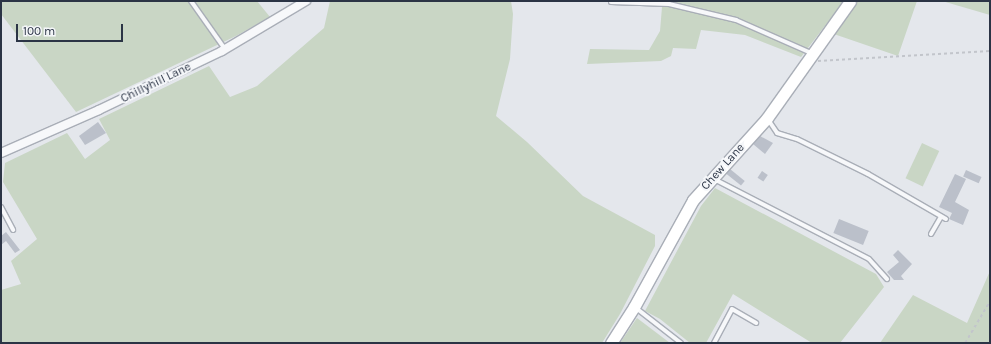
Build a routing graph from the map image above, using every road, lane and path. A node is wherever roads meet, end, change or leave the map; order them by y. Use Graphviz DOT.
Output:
graph roads {
  1 [pos="191,1"];
  2 [pos="306,1"];
  3 [pos="599,1"];
  4 [pos="850,1"];
  5 [pos="611,2"];
  6 [pos="225,49"];
  7 [pos="990,51"];
  8 [pos="810,58"];
  9 [pos="767,118"];
  10 [pos="1,153"];
  11 [pos="713,179"];
  12 [pos="1,207"];
  13 [pos="941,217"];
  14 [pos="946,219"];
  15 [pos="13,230"];
  16 [pos="931,234"];
  17 [pos="887,279"];
  18 [pos="990,301"];
  19 [pos="634,307"];
  20 [pos="756,323"];
  21 [pos="611,343"];
  22 [pos="681,343"];
  23 [pos="714,343"];
  24 [pos="965,343"];
  1 -- 6 [label="lane"];
  2 -- 6 [label="street, Chillyhill Lane"];
  3 -- 5 [label="path"];
  4 -- 8 [label="main road, Chew Lane"];
  5 -- 8 [label="lane"];
  6 -- 10 [label="street, Chillyhill Lane"];
  7 -- 8 [label="path"];
  8 -- 9 [label="main road, Chew Lane"];
  9 -- 11 [label="main road, Chew Lane"];
  9 -- 13 [label="lane"];
  11 -- 17 [label="lane"];
  11 -- 19 [label="main road, Chew Lane"];
  12 -- 15 [label="lane"];
  13 -- 14 [label="lane"];
  13 -- 16 [label="lane"];
  18 -- 24 [label="path"];
  19 -- 21 [label="main road, Chew Lane"];
  19 -- 22 [label="lane"];
  20 -- 23 [label="lane"];
}
